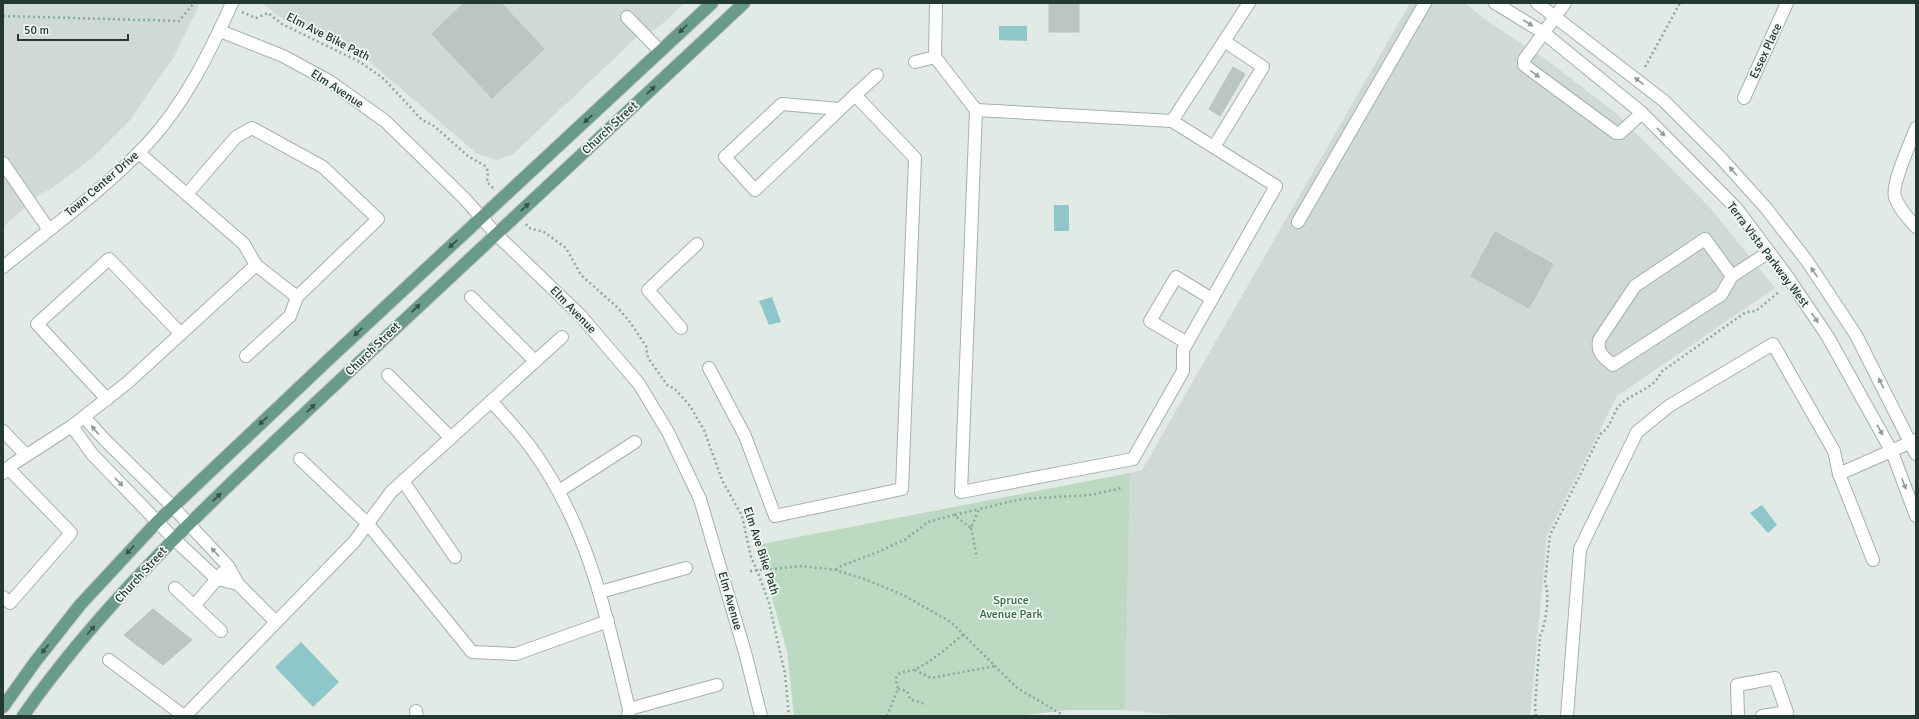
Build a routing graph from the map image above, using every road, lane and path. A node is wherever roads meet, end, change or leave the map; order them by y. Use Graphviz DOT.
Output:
graph roads {
  1 [pos="194,3"];
  2 [pos="232,3"];
  3 [pos="712,3"];
  4 [pos="744,3"];
  5 [pos="936,3"];
  6 [pos="1249,3"];
  7 [pos="1425,3"];
  8 [pos="1495,3"];
  9 [pos="1537,3"];
  10 [pos="1565,3"];
  11 [pos="1680,3"];
  12 [pos="1788,3"];
  13 [pos="3,16"];
  14 [pos="1556,16"];
  15 [pos="627,17"];
  16 [pos="256,18"];
  17 [pos="220,30"];
  18 [pos="1544,33"];
  19 [pos="1224,41"];
  20 [pos="660,51"];
  21 [pos="935,57"];
  22 [pos="915,62"];
  23 [pos="1645,68"];
  24 [pos="877,75"];
  25 [pos="855,95"];
  26 [pos="1744,98"];
  27 [pos="839,109"];
  28 [pos="976,110"];
  29 [pos="1642,113"];
  30 [pos="1172,121"];
  31 [pos="1916,128"];
  32 [pos="1214,147"];
  33 [pos="139,153"];
  34 [pos="3,163"];
  35 [pos="487,182"];
  36 [pos="187,194"];
  37 [pos="481,217"];
  38 [pos="1298,222"];
  39 [pos="1916,227"];
  40 [pos="529,228"];
  41 [pos="49,230"];
  42 [pos="496,234"];
  43 [pos="697,244"];
  44 [pos="1769,252"];
  45 [pos="256,265"];
  46 [pos="3,267"];
  47 [pos="1732,276"];
  48 [pos="297,297"];
  49 [pos="471,297"];
  50 [pos="1212,298"];
  51 [pos="681,328"];
  52 [pos="181,334"];
  53 [pos="562,336"];
  54 [pos="1187,343"];
  55 [pos="246,356"];
  56 [pos="535,361"];
  57 [pos="709,368"];
  58 [pos="388,375"];
  59 [pos="106,399"];
  60 [pos="491,401"];
  61 [pos="84,417"];
  62 [pos="72,426"];
  63 [pos="3,431"];
  64 [pos="451,438"];
  65 [pos="635,442"];
  66 [pos="1914,442"];
  67 [pos="1892,452"];
  68 [pos="1916,454"];
  69 [pos="26,455"];
  70 [pos="300,459"];
  71 [pos="6,470"];
  72 [pos="1839,474"];
  73 [pos="403,481"];
  74 [pos="1122,488"];
  75 [pos="559,491"];
  76 [pos="173,507"];
  77 [pos="979,509"];
  78 [pos="954,515"];
  79 [pos="1916,516"];
  80 [pos="157,522"];
  81 [pos="188,523"];
  82 [pos="368,524"];
  83 [pos="971,528"];
  84 [pos="174,539"];
  85 [pos="455,557"];
  86 [pos="977,558"];
  87 [pos="1873,560"];
  88 [pos="228,566"];
  89 [pos="686,568"];
  90 [pos="757,570"];
  91 [pos="836,570"];
  92 [pos="750,571"];
  93 [pos="217,579"];
  94 [pos="238,584"];
  95 [pos="175,588"];
  96 [pos="600,592"];
  97 [pos="3,598"];
  98 [pos="194,606"];
  99 [pos="608,621"];
  100 [pos="276,622"];
  101 [pos="221,631"];
  102 [pos="964,634"];
  103 [pos="109,660"];
  104 [pos="995,666"];
  105 [pos="915,670"];
  106 [pos="717,685"];
  107 [pos="898,689"];
  108 [pos="925,704"];
  109 [pos="3,707"];
  110 [pos="629,712"];
  111 [pos="1063,715"];
  112 [pos="24,716"];
  113 [pos="185,716"];
  114 [pos="760,716"];
  115 [pos="789,716"];
  116 [pos="887,716"];
  117 [pos="1567,716"];
  118 [pos="1738,716"];
  119 [pos="1762,716"];
  1 -- 13 [label="path"];
  2 -- 17 [label="street, Town Center Drive"];
  3 -- 20 [label="main road, Church Street, one-way"];
  42 -- 4 [label="main road, Church Street, one-way"];
  5 -- 21 [label="street"];
  6 -- 19 [label="street"];
  7 -- 38 [label="street"];
  8 -- 18 [label="street, Terra Vista Parkway West, one-way"];
  9 -- 14 [label="street, Terra Vista Parkway West"];
  10 -- 14 [label="street"];
  11 -- 23 [label="path"];
  12 -- 26 [label="street, Essex Place"];
  14 -- 18 [label="street"];
  66 -- 14 [label="street, Terra Vista Parkway West, one-way"];
  15 -- 20 [label="street"];
  16 -- 35 [label="path, Elm Ave Bike Path"];
  17 -- 33 [label="street, Town Center Drive"];
  17 -- 37 [label="street, Elm Avenue"];
  18 -- 29 [label="street, Terra Vista Parkway West"];
  18 -- 29 [label="street, one-way"];
  19 -- 30 [label="street"];
  19 -- 32 [label="street"];
  20 -- 37 [label="main road, Church Street, one-way"];
  21 -- 22 [label="street"];
  21 -- 28 [label="street"];
  24 -- 25 [label="street"];
  25 -- 27 [label="street"];
  25 -- 57 [label="street"];
  27 -- 27 [label="street"];
  28 -- 30 [label="street"];
  28 -- 54 [label="street"];
  29 -- 44 [label="street, Terra Vista Parkway West, one-way"];
  30 -- 32 [label="street"];
  31 -- 39 [label="street"];
  32 -- 50 [label="street"];
  33 -- 36 [label="street"];
  33 -- 41 [label="street, Town Center Drive"];
  34 -- 41 [label="street"];
  36 -- 45 [label="street"];
  36 -- 48 [label="street"];
  37 -- 42 [label="street, Elm Avenue"];
  37 -- 76 [label="main road, Church Street, one-way"];
  40 -- 90 [label="path, Elm Ave Bike Path"];
  41 -- 46 [label="street, Town Center Drive"];
  81 -- 42 [label="main road, Church Street, one-way"];
  42 -- 114 [label="street, Elm Avenue"];
  43 -- 51 [label="street"];
  44 -- 47 [label="street"];
  44 -- 67 [label="street, Terra Vista Parkway West, one-way"];
  45 -- 48 [label="street"];
  45 -- 52 [label="street"];
  47 -- 47 [label="street"];
  48 -- 55 [label="street"];
  49 -- 56 [label="street"];
  50 -- 54 [label="street"];
  50 -- 54 [label="street"];
  52 -- 59 [label="street"];
  52 -- 59 [label="street"];
  53 -- 56 [label="street"];
  56 -- 60 [label="street"];
  58 -- 64 [label="street"];
  59 -- 61 [label="street"];
  60 -- 64 [label="street"];
  60 -- 75 [label="street"];
  61 -- 62 [label="street"];
  76 -- 61 [label="street, one-way"];
  62 -- 69 [label="street"];
  62 -- 80 [label="street, one-way"];
  63 -- 69 [label="street"];
  64 -- 73 [label="street"];
  65 -- 75 [label="street"];
  66 -- 67 [label="street"];
  66 -- 68 [label="street, Terra Vista Parkway West"];
  67 -- 72 [label="street"];
  67 -- 79 [label="street, Terra Vista Parkway West, one-way"];
  69 -- 71 [label="street"];
  70 -- 82 [label="street"];
  71 -- 97 [label="street"];
  72 -- 87 [label="street"];
  72 -- 117 [label="street"];
  73 -- 82 [label="street"];
  73 -- 85 [label="street"];
  74 -- 77 [label="path"];
  75 -- 96 [label="street"];
  76 -- 80 [label="main road, Church Street"];
  76 -- 81 [label="street"];
  77 -- 78 [label="path"];
  77 -- 83 [label="path"];
  78 -- 83 [label="path"];
  78 -- 91 [label="path"];
  80 -- 84 [label="street"];
  80 -- 109 [label="main road, Church Street, one-way"];
  81 -- 84 [label="main road, Church Street"];
  88 -- 81 [label="street, one-way"];
  82 -- 99 [label="street"];
  82 -- 100 [label="street"];
  83 -- 86 [label="path"];
  84 -- 93 [label="street"];
  112 -- 84 [label="main road, Church Street, one-way"];
  88 -- 93 [label="street"];
  88 -- 94 [label="street"];
  89 -- 96 [label="street"];
  90 -- 91 [label="path"];
  90 -- 92 [label="path"];
  90 -- 115 [label="path, Elm Ave Bike Path"];
  91 -- 102 [label="path"];
  93 -- 94 [label="street"];
  93 -- 98 [label="street"];
  94 -- 100 [label="street"];
  95 -- 98 [label="street"];
  96 -- 99 [label="street"];
  98 -- 101 [label="street"];
  99 -- 110 [label="street"];
  100 -- 113 [label="street"];
  102 -- 104 [label="path"];
  102 -- 105 [label="path"];
  103 -- 113 [label="street"];
  104 -- 105 [label="path"];
  104 -- 111 [label="path"];
  105 -- 107 [label="path"];
  106 -- 110 [label="street"];
  107 -- 108 [label="path"];
  107 -- 116 [label="path"];
  118 -- 119 [label="street"];
}
